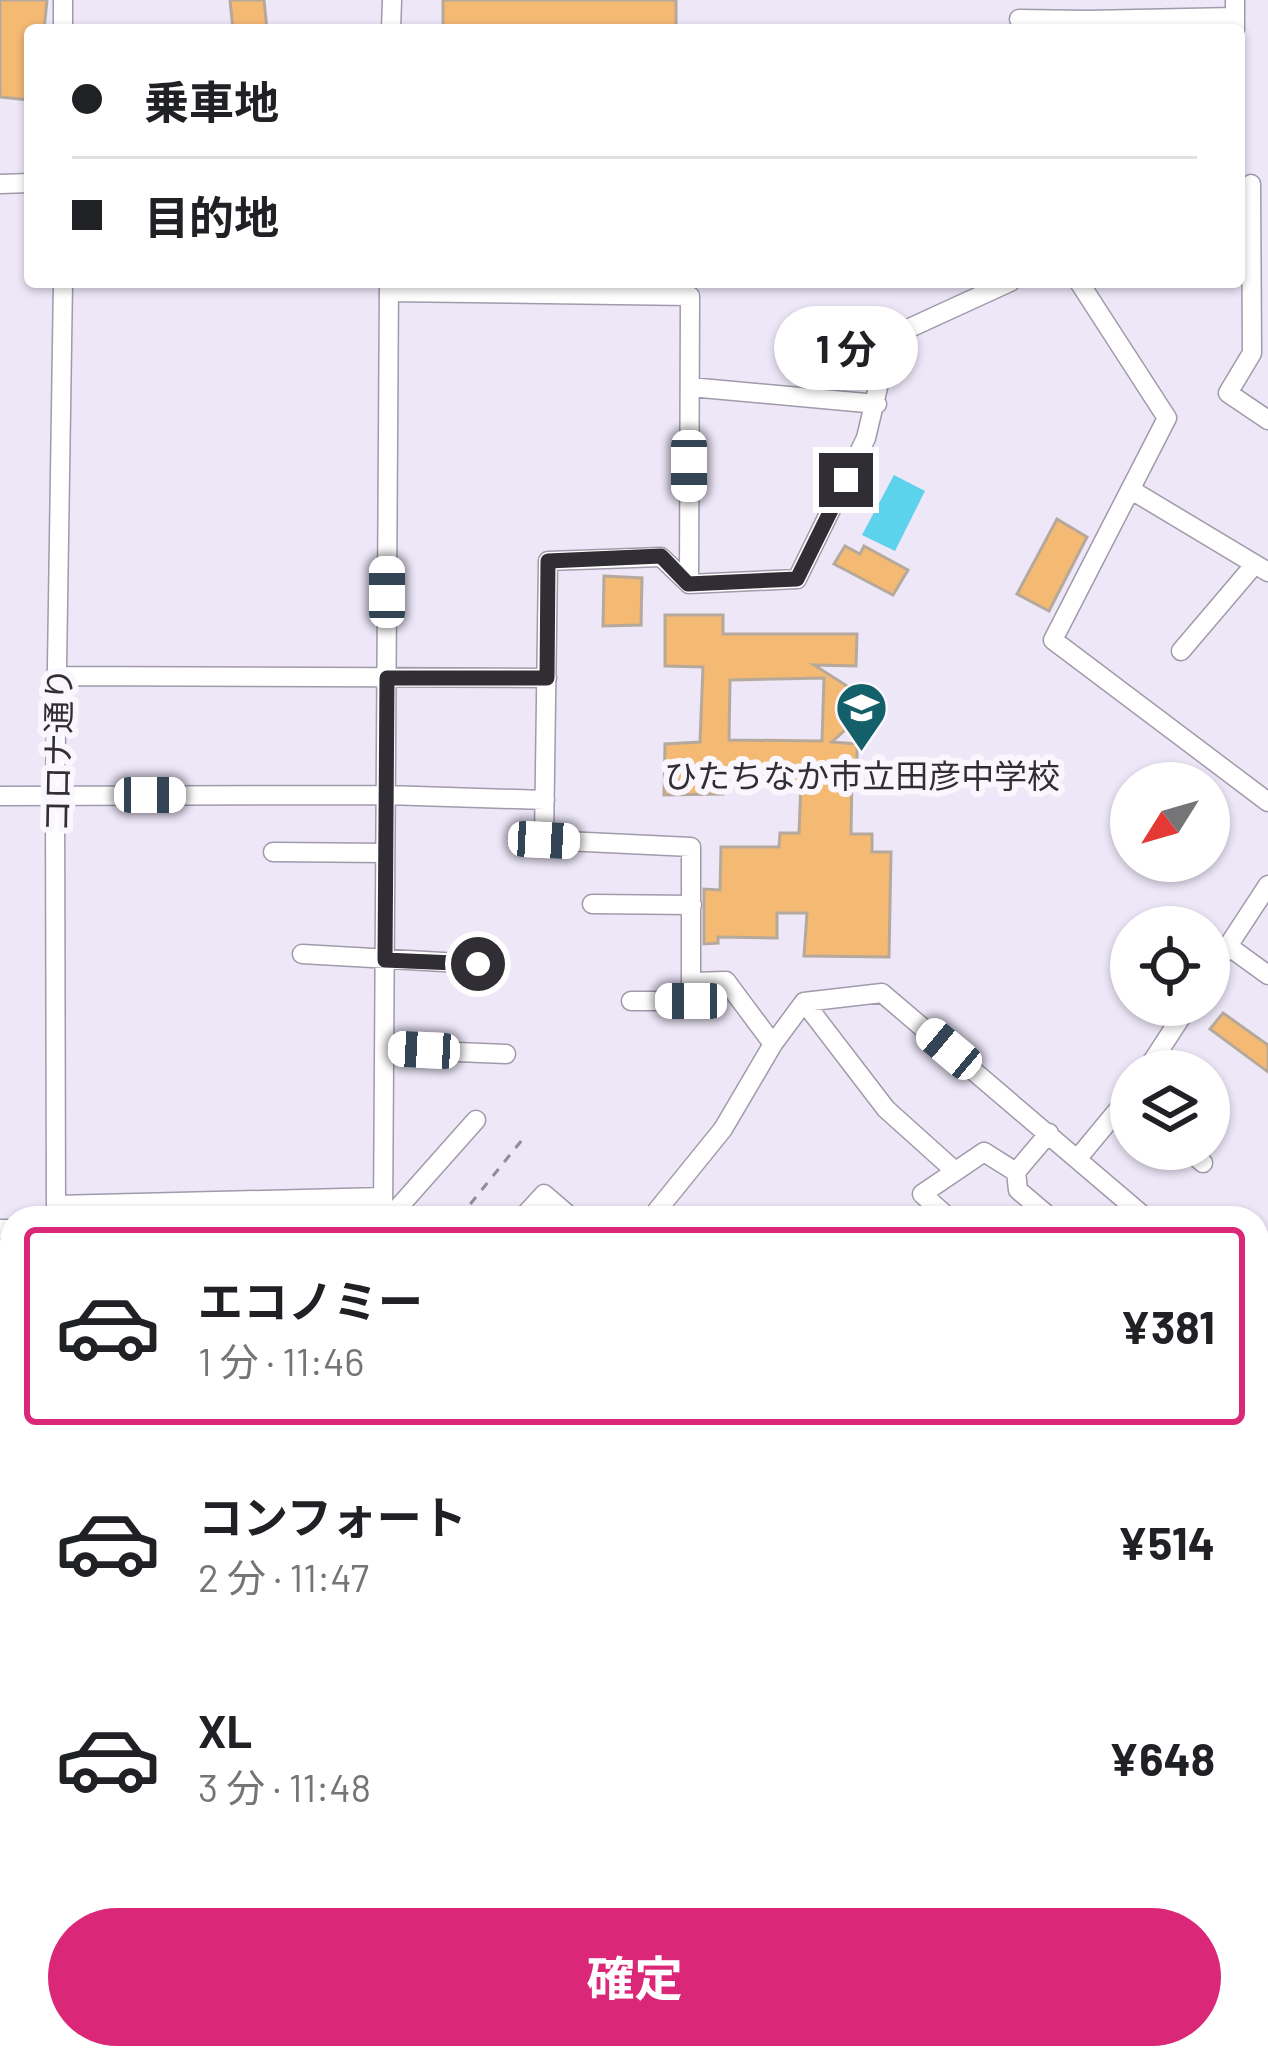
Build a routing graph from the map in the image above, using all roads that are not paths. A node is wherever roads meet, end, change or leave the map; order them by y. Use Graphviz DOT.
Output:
graph roads {
  1 [pos="1019,16"];
  2 [pos="1235,16"];
  3 [pos="1080,24"];
  4 [pos="1104,24"];
  5 [pos="1253,184"];
  6 [pos="63,288"];
  7 [pos="389,288"];
  8 [pos="422,288"];
  9 [pos="997,288"];
  10 [pos="1083,288"];
  11 [pos="690,387"];
  12 [pos="877,404"];
  13 [pos="1268,420"];
  14 [pos="1133,491"];
  15 [pos="1261,568"];
  16 [pos="688,584"];
  17 [pos="1181,651"];
  18 [pos="58,676"];
  19 [pos="387,678"];
  20 [pos="547,678"];
  21 [pos="56,795"];
  22 [pos="386,795"];
  23 [pos="0,796"];
  24 [pos="545,800"];
  25 [pos="1268,802"];
  26 [pos="273,853"];
  27 [pos="385,853"];
  28 [pos="1268,885"];
  29 [pos="592,904"];
  30 [pos="692,905"];
  31 [pos="1230,943"];
  32 [pos="1230,947"];
  33 [pos="302,954"];
  34 [pos="385,960"];
  35 [pos="478,964"];
  36 [pos="1268,975"];
  37 [pos="691,982"];
  38 [pos="632,1001"];
  39 [pos="804,1002"];
  40 [pos="773,1044"];
  41 [pos="384,1048"];
  42 [pos="506,1054"];
  43 [pos="476,1120"];
  44 [pos="1110,1120"];
  45 [pos="1048,1133"];
  46 [pos="1078,1158"];
  47 [pos="955,1172"];
  48 [pos="1016,1172"];
  49 [pos="383,1197"];
  50 [pos="56,1206"];
  51 [pos="187,1206"];
  52 [pos="384,1206"];
  53 [pos="397,1206"];
  54 [pos="534,1206"];
  55 [pos="558,1206"];
  56 [pos="661,1206"];
  57 [pos="936,1206"];
  58 [pos="1037,1206"];
  59 [pos="1132,1206"];
  1 -- 3 [label="street"];
  2 -- 4 [label="street"];
  5 -- 13 [label="street"];
  6 -- 18 [label="street, コロナ通り"];
  7 -- 19 [label="street"];
  8 -- 11 [label="street"];
  9 -- 12 [label="street"];
  10 -- 14 [label="street"];
  11 -- 12 [label="street"];
  11 -- 16 [label="street"];
  12 -- 16 [label="street"];
  14 -- 15 [label="street"];
  14 -- 25 [label="street"];
  15 -- 17 [label="street"];
  16 -- 20 [label="street"];
  18 -- 19 [label="street"];
  18 -- 21 [label="street, コロナ通り"];
  19 -- 20 [label="street"];
  19 -- 22 [label="street"];
  20 -- 24 [label="street"];
  21 -- 22 [label="street"];
  21 -- 23 [label="street"];
  21 -- 50 [label="street, コロナ通り"];
  22 -- 24 [label="street"];
  22 -- 27 [label="street"];
  24 -- 30 [label="street"];
  26 -- 27 [label="street"];
  27 -- 34 [label="street"];
  28 -- 31 [label="street"];
  29 -- 30 [label="street"];
  30 -- 37 [label="street"];
  32 -- 36 [label="street"];
  33 -- 34 [label="street"];
  34 -- 35 [label="street"];
  34 -- 41 [label="street"];
  37 -- 38 [label="street"];
  37 -- 40 [label="street"];
  39 -- 40 [label="street"];
  39 -- 45 [label="street"];
  39 -- 47 [label="street"];
  40 -- 56 [label="street"];
  41 -- 42 [label="street"];
  41 -- 49 [label="street"];
  43 -- 53 [label="street"];
  44 -- 46 [label="street"];
  45 -- 46 [label="street"];
  45 -- 48 [label="street"];
  46 -- 59 [label="street"];
  47 -- 48 [label="street"];
  47 -- 57 [label="street"];
  48 -- 58 [label="street"];
  49 -- 51 [label="street"];
  49 -- 52 [label="street"];
  54 -- 55 [label="street"];
}
